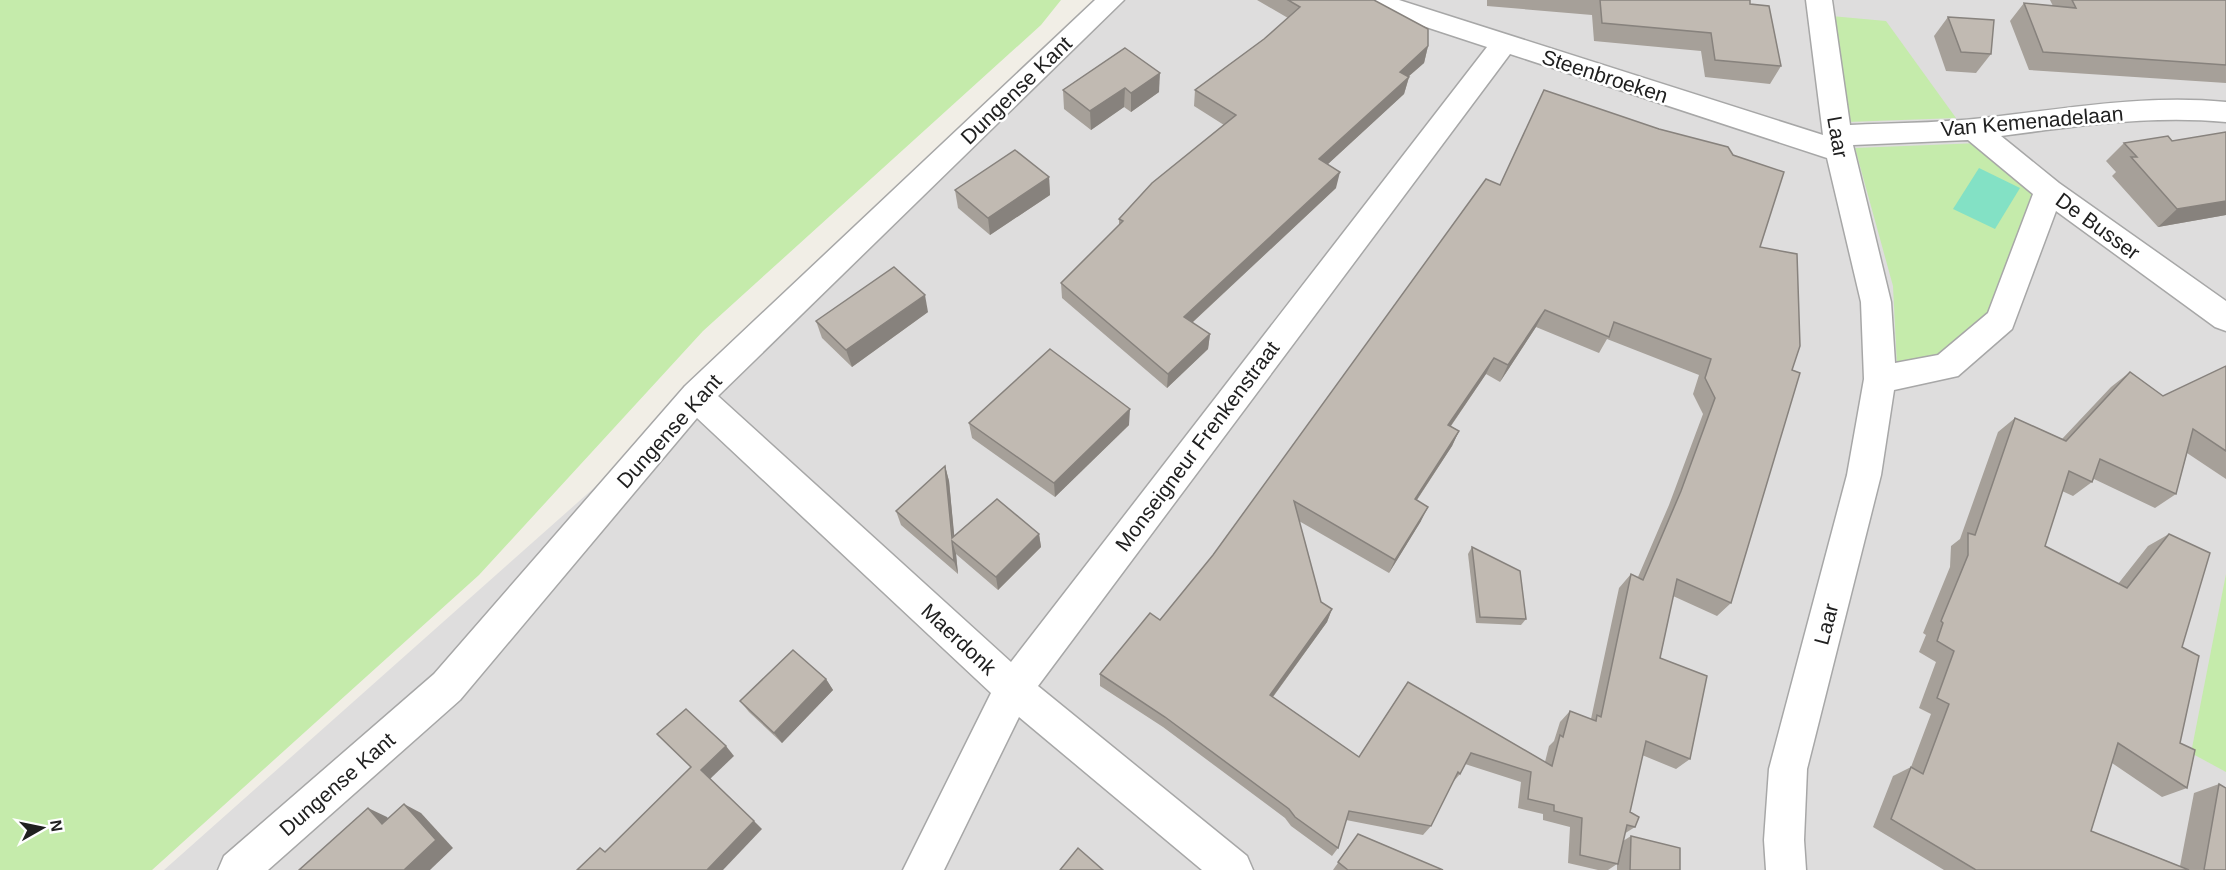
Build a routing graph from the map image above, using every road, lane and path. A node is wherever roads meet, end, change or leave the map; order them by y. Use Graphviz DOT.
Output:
graph roads {
  1 [pos="1111,0"];
  2 [pos="1371,0"];
  3 [pos="1819,0"];
  4 [pos="1504,44"];
  5 [pos="2226,112"];
  6 [pos="1974,129"];
  7 [pos="1839,143"];
  8 [pos="2049,191"];
  9 [pos="2226,318"];
  10 [pos="1880,379"];
  11 [pos="696,396"];
  12 [pos="1012,689"];
  13 [pos="238,870"];
  14 [pos="923,870"];
  15 [pos="1233,870"];
  16 [pos="1786,870"];
  1 -- 11 [label="street, Dungense Kant"];
  2 -- 4 [label="street, Steenbroeken"];
  3 -- 7 [label="street, Laar"];
  4 -- 7 [label="street, Steenbroeken"];
  4 -- 12 [label="street, Monseigneur Frenkenstraat"];
  5 -- 6 [label="street, Van Kemenadelaan"];
  6 -- 7 [label="street, Van Kemenadelaan"];
  6 -- 8 [label="street, De Busser"];
  7 -- 10 [label="street, Laar"];
  8 -- 9 [label="street, De Busser"];
  8 -- 10 [label="street"];
  10 -- 16 [label="street, Laar"];
  11 -- 12 [label="street, Maerdonk"];
  11 -- 13 [label="street, Dungense Kant"];
  12 -- 14 [label="street, Monseigneur Frenkenstraat"];
  12 -- 15 [label="street, Maerdonk"];
}
